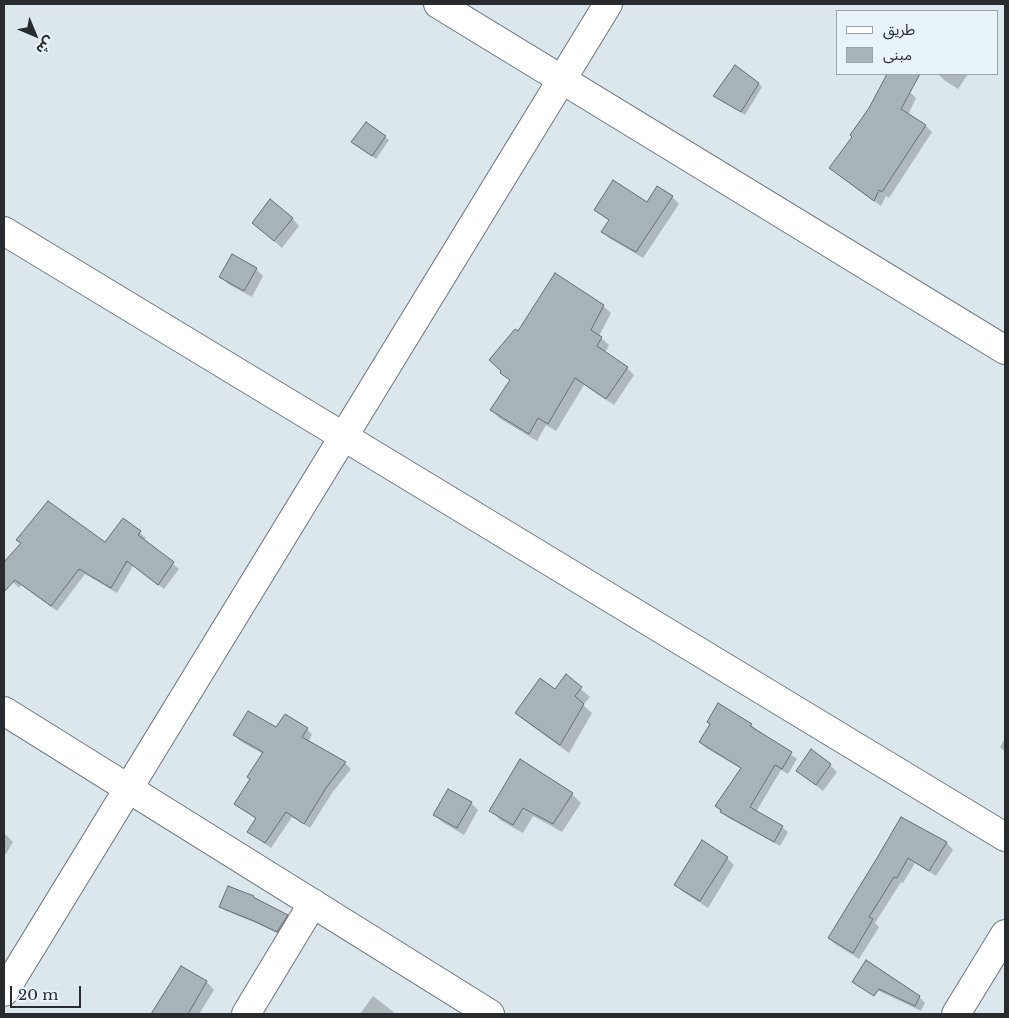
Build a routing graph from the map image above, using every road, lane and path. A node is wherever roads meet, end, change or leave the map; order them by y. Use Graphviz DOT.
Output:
graph roads {
  1 [pos="438,4"];
  2 [pos="608,4"];
  3 [pos="562,80"];
  4 [pos="4,231"];
  5 [pos="1005,350"];
  6 [pos="343,436"];
  7 [pos="4,711"];
  8 [pos="128,788"];
  9 [pos="1005,838"];
  10 [pos="313,904"];
  11 [pos="1005,934"];
  12 [pos="4,992"];
  13 [pos="472,1010"];
  14 [pos="246,1014"];
  15 [pos="956,1014"];
  1 -- 3 [label="street"];
  2 -- 3 [label="street"];
  3 -- 5 [label="street"];
  3 -- 6 [label="street"];
  4 -- 6 [label="street"];
  6 -- 8 [label="street"];
  6 -- 9 [label="street"];
  7 -- 8 [label="street"];
  8 -- 10 [label="street"];
  8 -- 12 [label="street"];
  10 -- 13 [label="street"];
  10 -- 14 [label="street"];
  11 -- 15 [label="street"];
}
